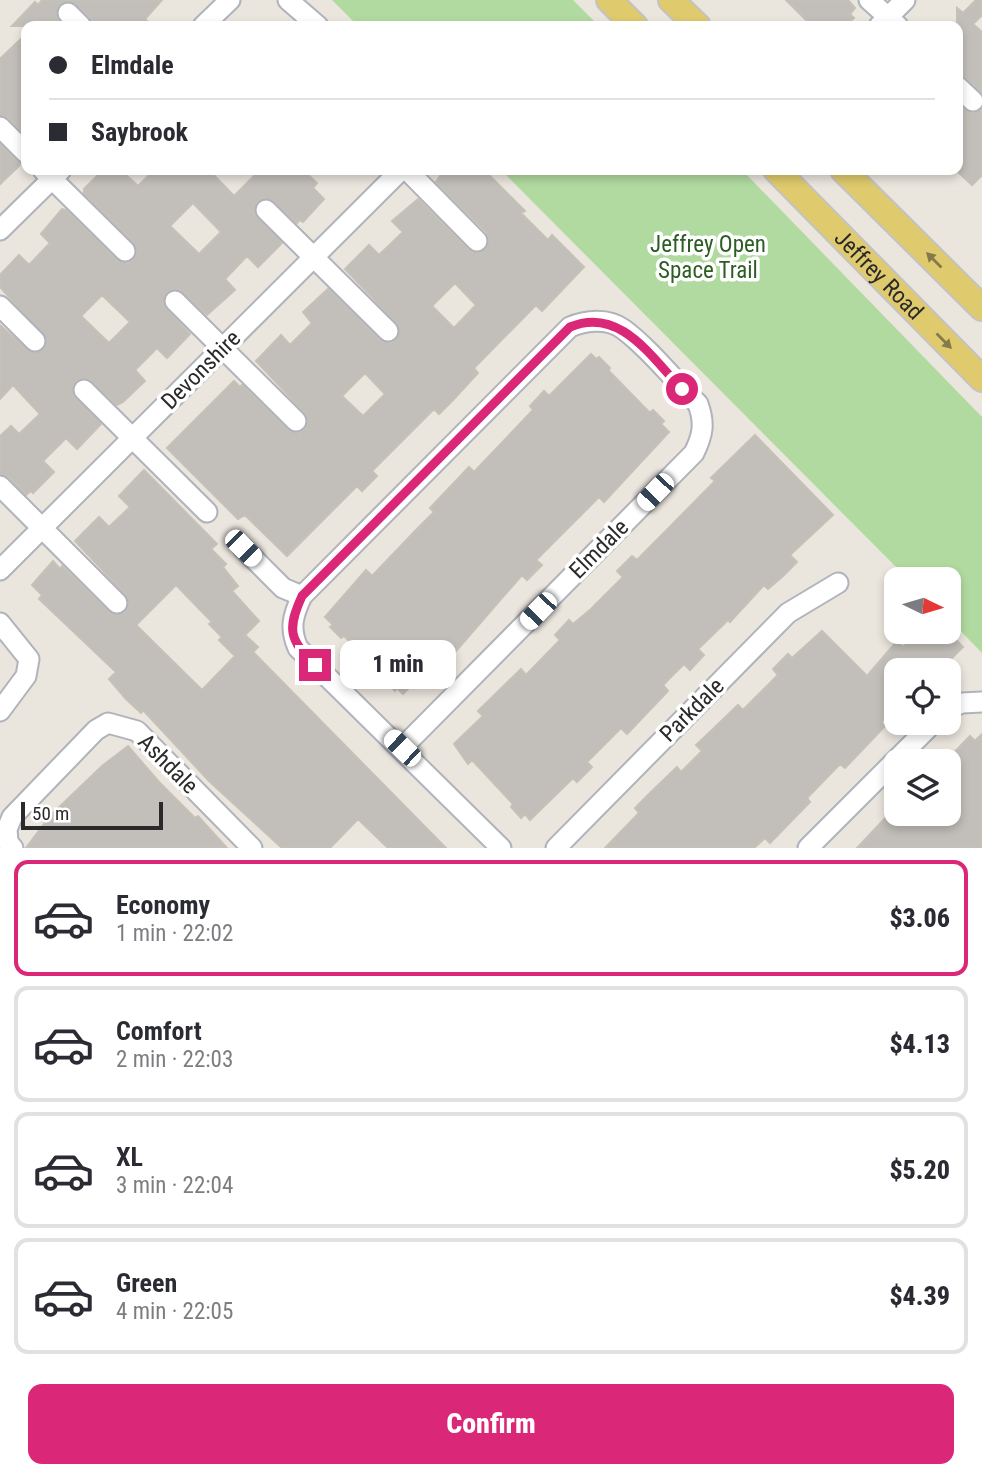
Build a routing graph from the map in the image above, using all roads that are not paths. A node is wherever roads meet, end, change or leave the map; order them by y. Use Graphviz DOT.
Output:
graph roads {
  1 [pos="230,0"];
  2 [pos="288,0"];
  3 [pos="671,0"];
  4 [pos="869,0"];
  5 [pos="905,0"];
  6 [pos="208,21"];
  7 [pos="312,21"];
  8 [pos="693,21"];
  9 [pos="887,21"];
  10 [pos="890,21"];
  11 [pos="963,92"];
  12 [pos="973,101"];
  13 [pos="0,127"];
  14 [pos="21,148"];
  15 [pos="50,175"];
  16 [pos="54,175"];
  17 [pos="396,175"];
  18 [pos="412,175"];
  19 [pos="781,175"];
  20 [pos="848,175"];
  21 [pos="266,210"];
  22 [pos="0,230"];
  23 [pos="477,241"];
  24 [pos="125,251"];
  25 [pos="314,257"];
  26 [pos="175,301"];
  27 [pos="0,306"];
  28 [pos="982,308"];
  29 [pos="388,331"];
  30 [pos="35,341"];
  31 [pos="223,348"];
  32 [pos="982,379"];
  33 [pos="84,390"];
  34 [pos="296,421"];
  35 [pos="132,438"];
  36 [pos="0,486"];
  37 [pos="207,512"];
  38 [pos="42,528"];
  39 [pos="243,548"];
  40 [pos="0,570"];
  41 [pos="838,583"];
  42 [pos="302,596"];
  43 [pos="117,603"];
  44 [pos="0,623"];
  45 [pos="982,702"];
  46 [pos="3,705"];
  47 [pos="961,705"];
  48 [pos="921,735"];
  49 [pos="402,748"];
  50 [pos="13,848"];
  51 [pos="251,848"];
  52 [pos="501,848"];
  53 [pos="556,848"];
  54 [pos="808,848"];
  1 -- 6 [label="street"];
  2 -- 7 [label="street"];
  3 -- 8 [label="main road"];
  4 -- 9 [label="street"];
  5 -- 10 [label="street"];
  11 -- 12 [label="street"];
  13 -- 14 [label="street"];
  15 -- 22 [label="street"];
  16 -- 24 [label="street"];
  17 -- 25 [label="street, Devonshire"];
  18 -- 23 [label="street"];
  19 -- 32 [label="main road, Jeffrey Road, one-way"];
  28 -- 20 [label="main road, one-way"];
  21 -- 25 [label="street"];
  25 -- 29 [label="street"];
  25 -- 31 [label="street, Devonshire"];
  26 -- 31 [label="street"];
  27 -- 30 [label="street"];
  31 -- 34 [label="street"];
  31 -- 35 [label="street, Devonshire"];
  33 -- 35 [label="street"];
  35 -- 37 [label="street"];
  35 -- 38 [label="street, Devonshire"];
  36 -- 38 [label="street"];
  38 -- 40 [label="street, Devonshire"];
  38 -- 43 [label="street"];
  39 -- 42 [label="street"];
  41 -- 53 [label="street, Parkdale"];
  42 -- 49 [label="street"];
  42 -- 49 [label="street, Elmdale"];
  44 -- 46 [label="street"];
  45 -- 47 [label="street"];
  48 -- 54 [label="street"];
  49 -- 52 [label="street"];
  50 -- 51 [label="street, Ashdale"];
}
